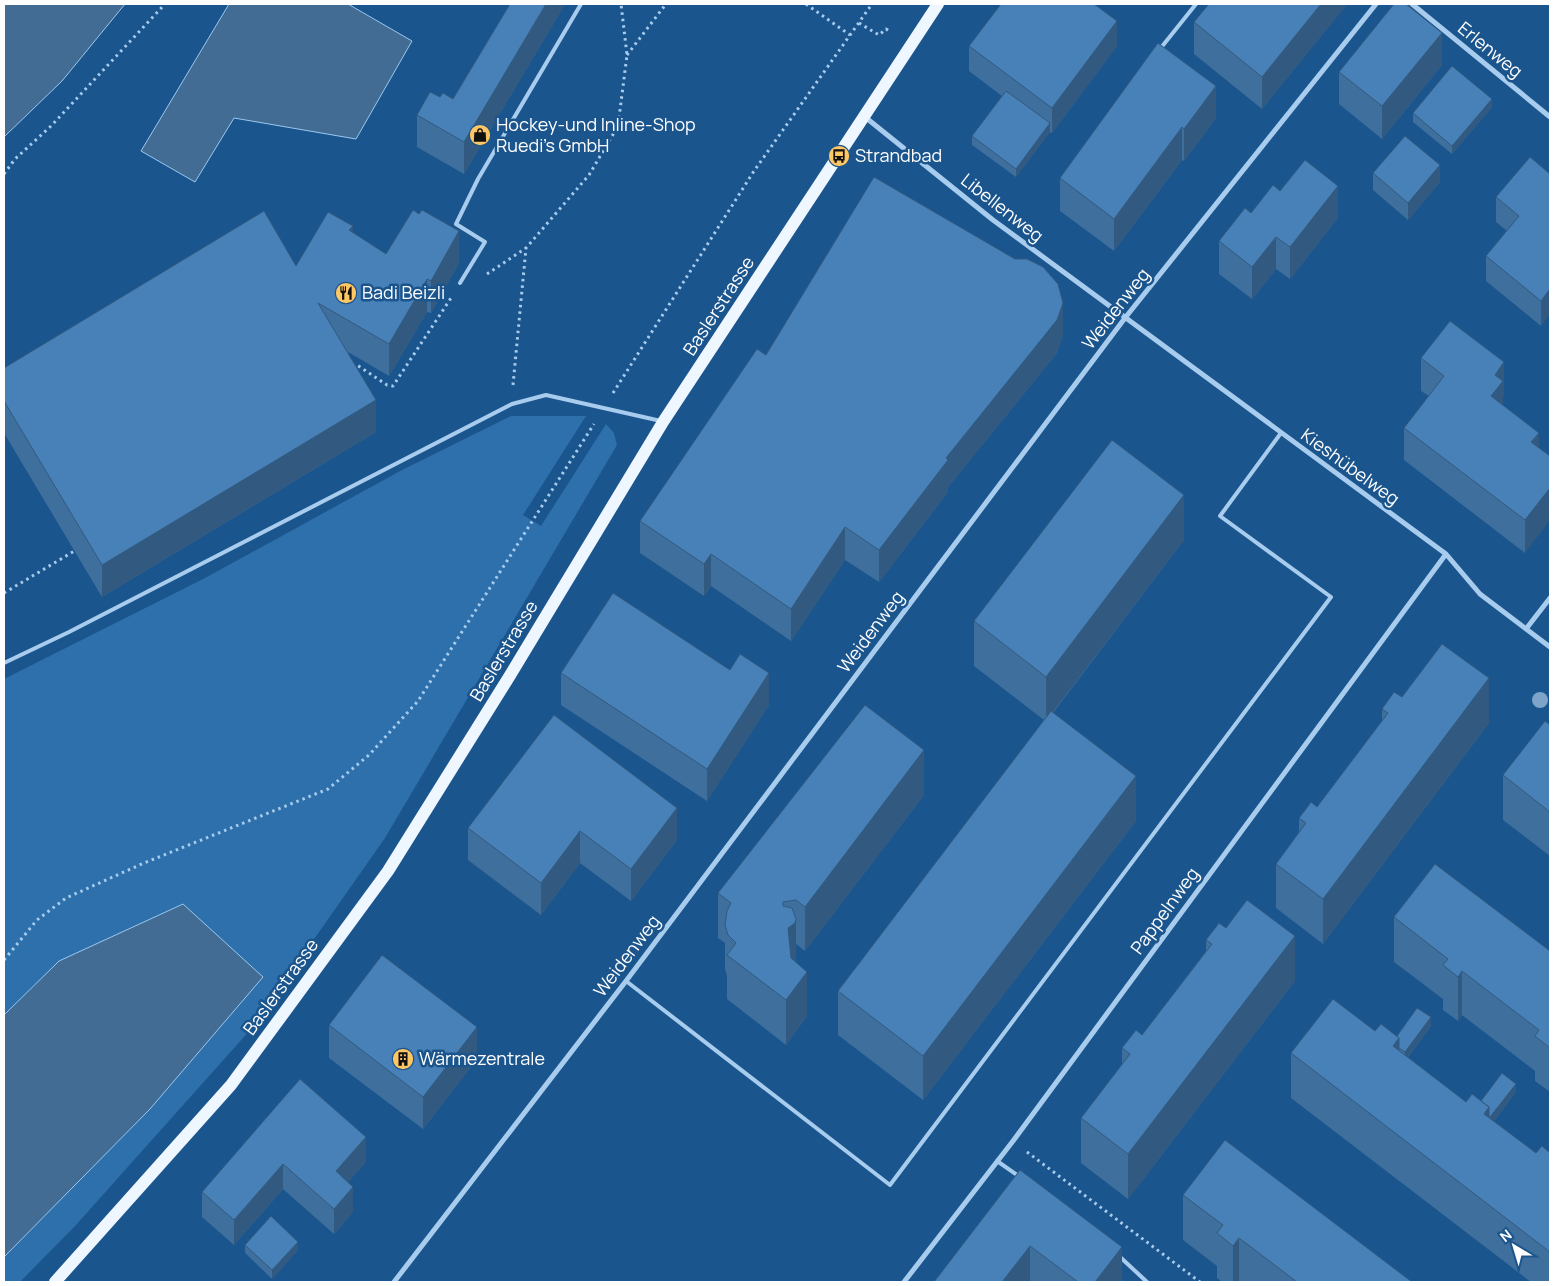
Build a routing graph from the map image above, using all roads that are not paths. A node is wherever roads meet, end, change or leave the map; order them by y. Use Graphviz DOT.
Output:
graph roads {
  1 [pos="581,4"];
  2 [pos="938,4"];
  3 [pos="1196,4"];
  4 [pos="1376,4"];
  5 [pos="1412,4"];
  6 [pos="1159,51"];
  7 [pos="864,117"];
  8 [pos="1550,117"];
  9 [pos="460,283"];
  10 [pos="1125,318"];
  11 [pos="663,422"];
  12 [pos="1282,434"];
  13 [pos="1446,554"];
  14 [pos="1550,598"];
  15 [pos="1526,629"];
  16 [pos="1550,647"];
  17 [pos="4,662"];
  18 [pos="626,981"];
  19 [pos="997,1160"];
  20 [pos="1028,1183"];
  21 [pos="1112,1250"];
  22 [pos="55,1282"];
  23 [pos="394,1282"];
  24 [pos="904,1282"];
  25 [pos="1147,1282"];
  1 -- 9 [label="lane"];
  2 -- 7 [label="main road, Baslerstrasse"];
  3 -- 6 [label="lane"];
  4 -- 10 [label="street, Weidenweg"];
  5 -- 8 [label="street, Erlenweg"];
  7 -- 10 [label="street, Libellenweg"];
  7 -- 11 [label="main road, Baslerstrasse"];
  10 -- 12 [label="street, Kieshübelweg"];
  10 -- 18 [label="street, Weidenweg"];
  11 -- 17 [label="lane"];
  11 -- 22 [label="main road, Baslerstrasse"];
  12 -- 13 [label="street, Kieshübelweg"];
  12 -- 18 [label="lane"];
  13 -- 15 [label="street, Kieshübelweg"];
  13 -- 19 [label="street, Pappelnweg"];
  14 -- 15 [label="street"];
  15 -- 16 [label="street, Kieshübelweg"];
  18 -- 23 [label="street, Weidenweg"];
  19 -- 20 [label="lane"];
  19 -- 24 [label="street, Pappelnweg"];
  21 -- 25 [label="lane"];
}
